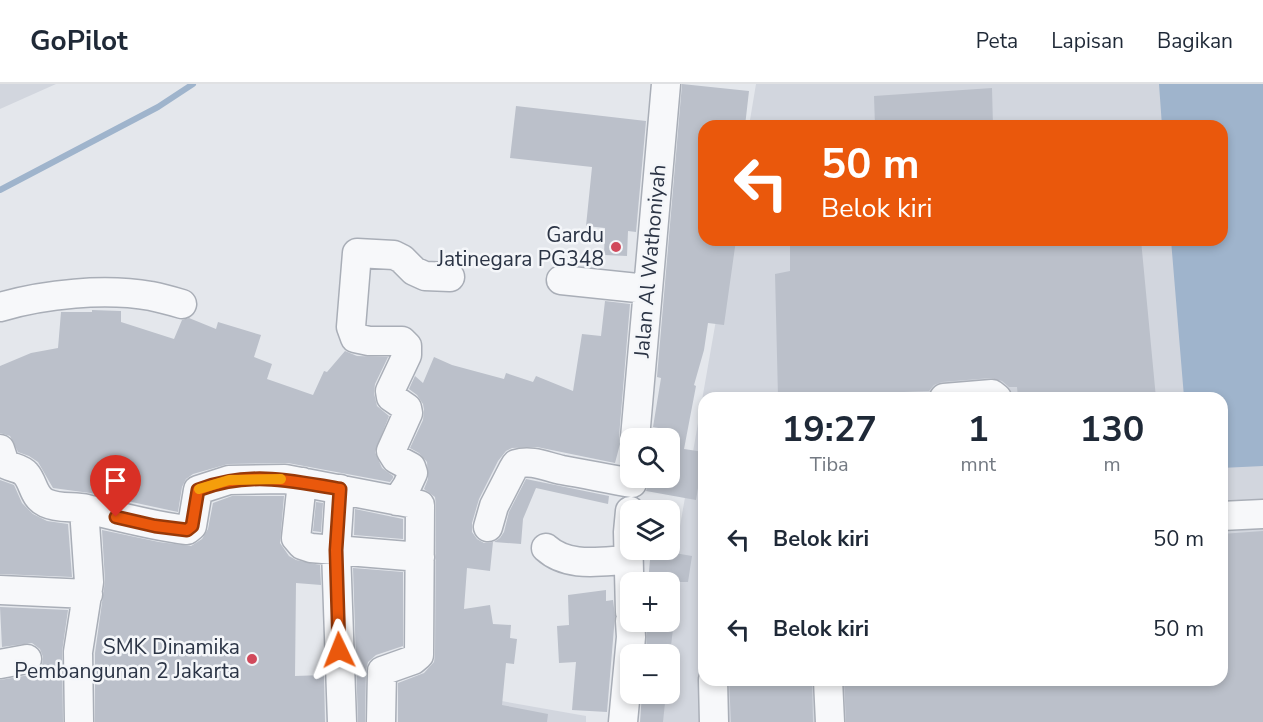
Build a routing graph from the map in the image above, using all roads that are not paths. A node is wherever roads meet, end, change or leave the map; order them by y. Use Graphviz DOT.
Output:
graph roads {
  1 [pos="666,84"];
  2 [pos="450,277"];
  3 [pos="561,280"];
  4 [pos="647,289"];
  5 [pos="182,304"];
  6 [pos="0,308"];
  7 [pos="636,428"];
  8 [pos="0,449"];
  9 [pos="302,482"];
  10 [pos="340,489"];
  11 [pos="631,495"];
  12 [pos="397,501"];
  13 [pos="84,509"];
  14 [pos="1263,514"];
  15 [pos="1228,516"];
  16 [pos="488,527"];
  17 [pos="546,548"];
  18 [pos="336,550"];
  19 [pos="420,557"];
  20 [pos="628,560"];
  21 [pos="628,572"];
  22 [pos="0,590"];
  23 [pos="88,594"];
  24 [pos="631,632"];
  25 [pos="382,671"];
  26 [pos="340,672"];
  27 [pos="713,686"];
  28 [pos="828,686"];
  29 [pos="79,722"];
  30 [pos="342,722"];
  31 [pos="381,722"];
  32 [pos="623,722"];
  33 [pos="714,722"];
  34 [pos="830,722"];
  1 -- 4 [label="street, Jalan Al Wathoniyah"];
  2 -- 12 [label="street"];
  3 -- 4 [label="street"];
  4 -- 7 [label="street, Jalan Al Wathoniyah"];
  5 -- 6 [label="street"];
  8 -- 13 [label="street"];
  9 -- 10 [label="street"];
  9 -- 13 [label="street"];
  9 -- 18 [label="street"];
  10 -- 12 [label="street"];
  10 -- 18 [label="street"];
  11 -- 16 [label="street"];
  12 -- 19 [label="street"];
  13 -- 23 [label="street"];
  14 -- 15 [label="street"];
  17 -- 20 [label="street"];
  18 -- 19 [label="street"];
  18 -- 26 [label="street"];
  19 -- 25 [label="street"];
  20 -- 21 [label="street"];
  22 -- 23 [label="street"];
  23 -- 29 [label="street"];
  24 -- 32 [label="street"];
  25 -- 26 [label="street"];
  25 -- 31 [label="street"];
  26 -- 30 [label="street"];
  27 -- 33 [label="street"];
  28 -- 34 [label="street"];
}
